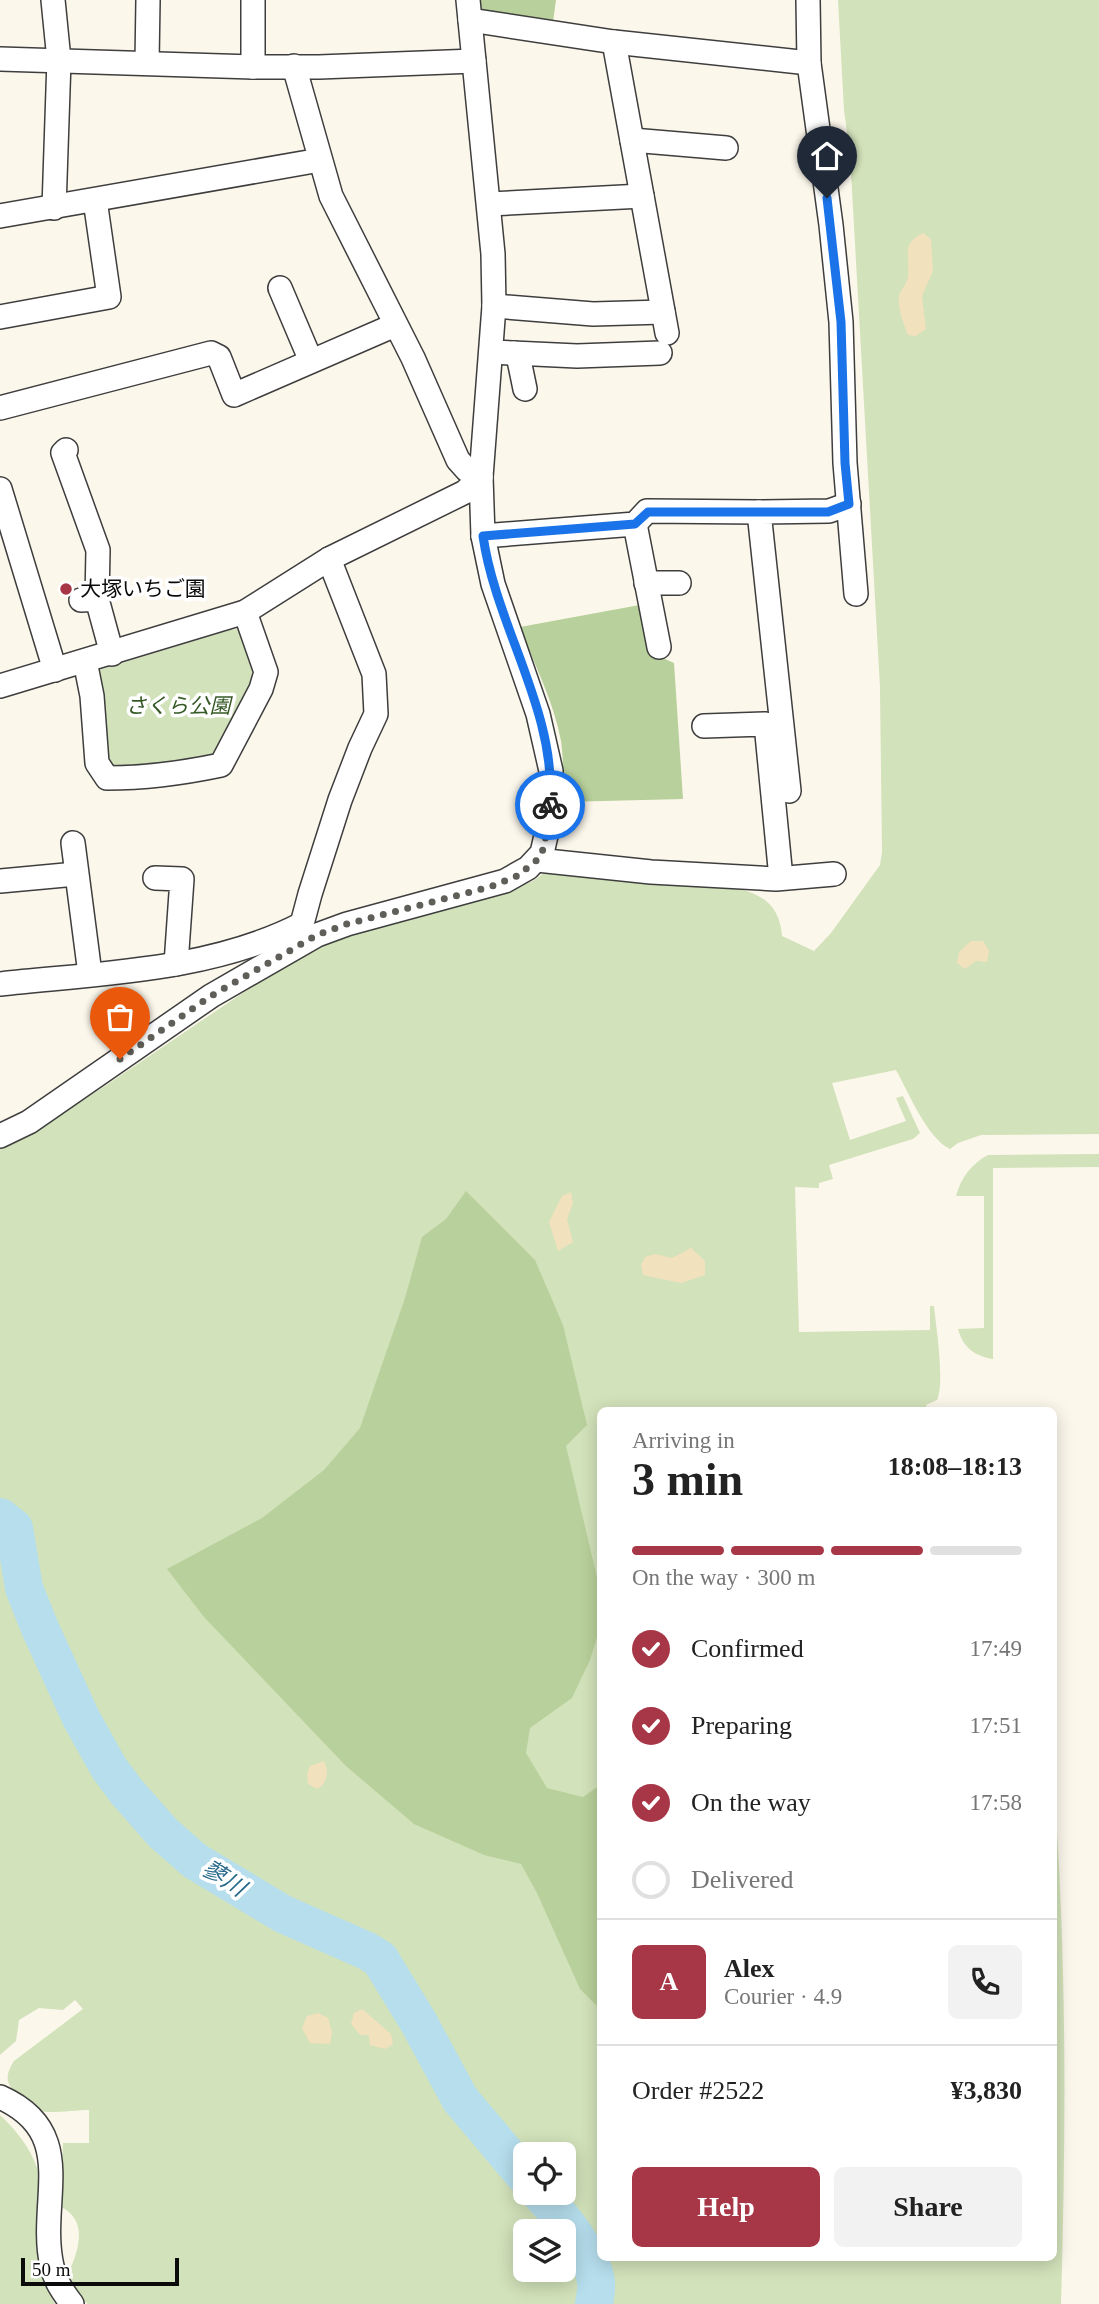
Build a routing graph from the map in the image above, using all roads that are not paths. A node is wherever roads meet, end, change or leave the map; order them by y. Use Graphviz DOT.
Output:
graph roads {
  1 [pos="53,0"];
  2 [pos="148,0"];
  3 [pos="253,0"];
  4 [pos="808,0"];
  5 [pos="469,10"];
  6 [pos="614,42"];
  7 [pos="0,59"];
  8 [pos="59,61"];
  9 [pos="474,61"];
  10 [pos="147,62"];
  11 [pos="809,63"];
  12 [pos="294,66"];
  13 [pos="253,67"];
  14 [pos="632,140"];
  15 [pos="726,148"];
  16 [pos="320,160"];
  17 [pos="642,196"];
  18 [pos="94,201"];
  19 [pos="489,204"];
  20 [pos="54,208"];
  21 [pos="0,216"];
  22 [pos="280,288"];
  23 [pos="494,306"];
  24 [pos="0,317"];
  25 [pos="395,325"];
  26 [pos="663,333"];
  27 [pos="503,352"];
  28 [pos="311,361"];
  29 [pos="525,389"];
  30 [pos="0,408"];
  31 [pos="66,450"];
  32 [pos="481,477"];
  33 [pos="0,489"];
  34 [pos="849,504"];
  35 [pos="760,512"];
  36 [pos="635,524"];
  37 [pos="483,536"];
  38 [pos="329,559"];
  39 [pos="646,583"];
  40 [pos="680,583"];
  41 [pos="856,594"];
  42 [pos="245,612"];
  43 [pos="659,647"];
  44 [pos="112,653"];
  45 [pos="85,661"];
  46 [pos="55,670"];
  47 [pos="0,686"];
  48 [pos="704,726"];
  49 [pos="789,791"];
  50 [pos="73,843"];
  51 [pos="537,860"];
  52 [pos="76,874"];
  53 [pos="834,874"];
  54 [pos="155,878"];
  55 [pos="780,878"];
  56 [pos="0,881"];
  57 [pos="302,924"];
  58 [pos="291,949"];
  59 [pos="176,964"];
  60 [pos="90,974"];
  61 [pos="0,984"];
  62 [pos="0,1136"];
  63 [pos="0,2097"];
  64 [pos="72,2304"];
  1 -- 8 [label="street"];
  2 -- 10 [label="street"];
  3 -- 13 [label="street"];
  4 -- 11 [label="street"];
  5 -- 6 [label="street"];
  5 -- 9 [label="street"];
  6 -- 11 [label="street"];
  6 -- 14 [label="street"];
  7 -- 8 [label="street"];
  8 -- 10 [label="street"];
  8 -- 20 [label="street"];
  9 -- 12 [label="street"];
  9 -- 19 [label="street"];
  10 -- 13 [label="street"];
  11 -- 34 [label="street"];
  12 -- 13 [label="street"];
  12 -- 16 [label="street"];
  14 -- 15 [label="street"];
  14 -- 17 [label="street"];
  16 -- 18 [label="street"];
  16 -- 25 [label="street"];
  17 -- 19 [label="street"];
  17 -- 26 [label="street"];
  18 -- 20 [label="street"];
  18 -- 24 [label="street"];
  19 -- 23 [label="street"];
  20 -- 21 [label="street"];
  22 -- 28 [label="street"];
  23 -- 26 [label="street"];
  23 -- 27 [label="street"];
  25 -- 28 [label="street"];
  25 -- 32 [label="street"];
  26 -- 27 [label="street"];
  27 -- 29 [label="street"];
  27 -- 32 [label="street"];
  28 -- 30 [label="street"];
  31 -- 44 [label="street"];
  32 -- 37 [label="street"];
  32 -- 38 [label="street"];
  33 -- 46 [label="street"];
  34 -- 35 [label="street"];
  34 -- 41 [label="street"];
  35 -- 36 [label="street"];
  35 -- 49 [label="street"];
  36 -- 37 [label="street"];
  36 -- 39 [label="street"];
  37 -- 51 [label="street"];
  38 -- 42 [label="street"];
  38 -- 57 [label="street"];
  39 -- 40 [label="street"];
  39 -- 43 [label="street"];
  42 -- 44 [label="street"];
  42 -- 45 [label="street"];
  44 -- 45 [label="street"];
  45 -- 46 [label="street"];
  46 -- 47 [label="street"];
  48 -- 55 [label="street"];
  50 -- 52 [label="street"];
  51 -- 55 [label="street"];
  51 -- 58 [label="street"];
  52 -- 56 [label="street"];
  52 -- 60 [label="street"];
  53 -- 55 [label="street"];
  54 -- 59 [label="street"];
  57 -- 58 [label="street"];
  57 -- 59 [label="street"];
  58 -- 62 [label="street"];
  59 -- 60 [label="street"];
  60 -- 61 [label="street"];
  63 -- 64 [label="street"];
}
